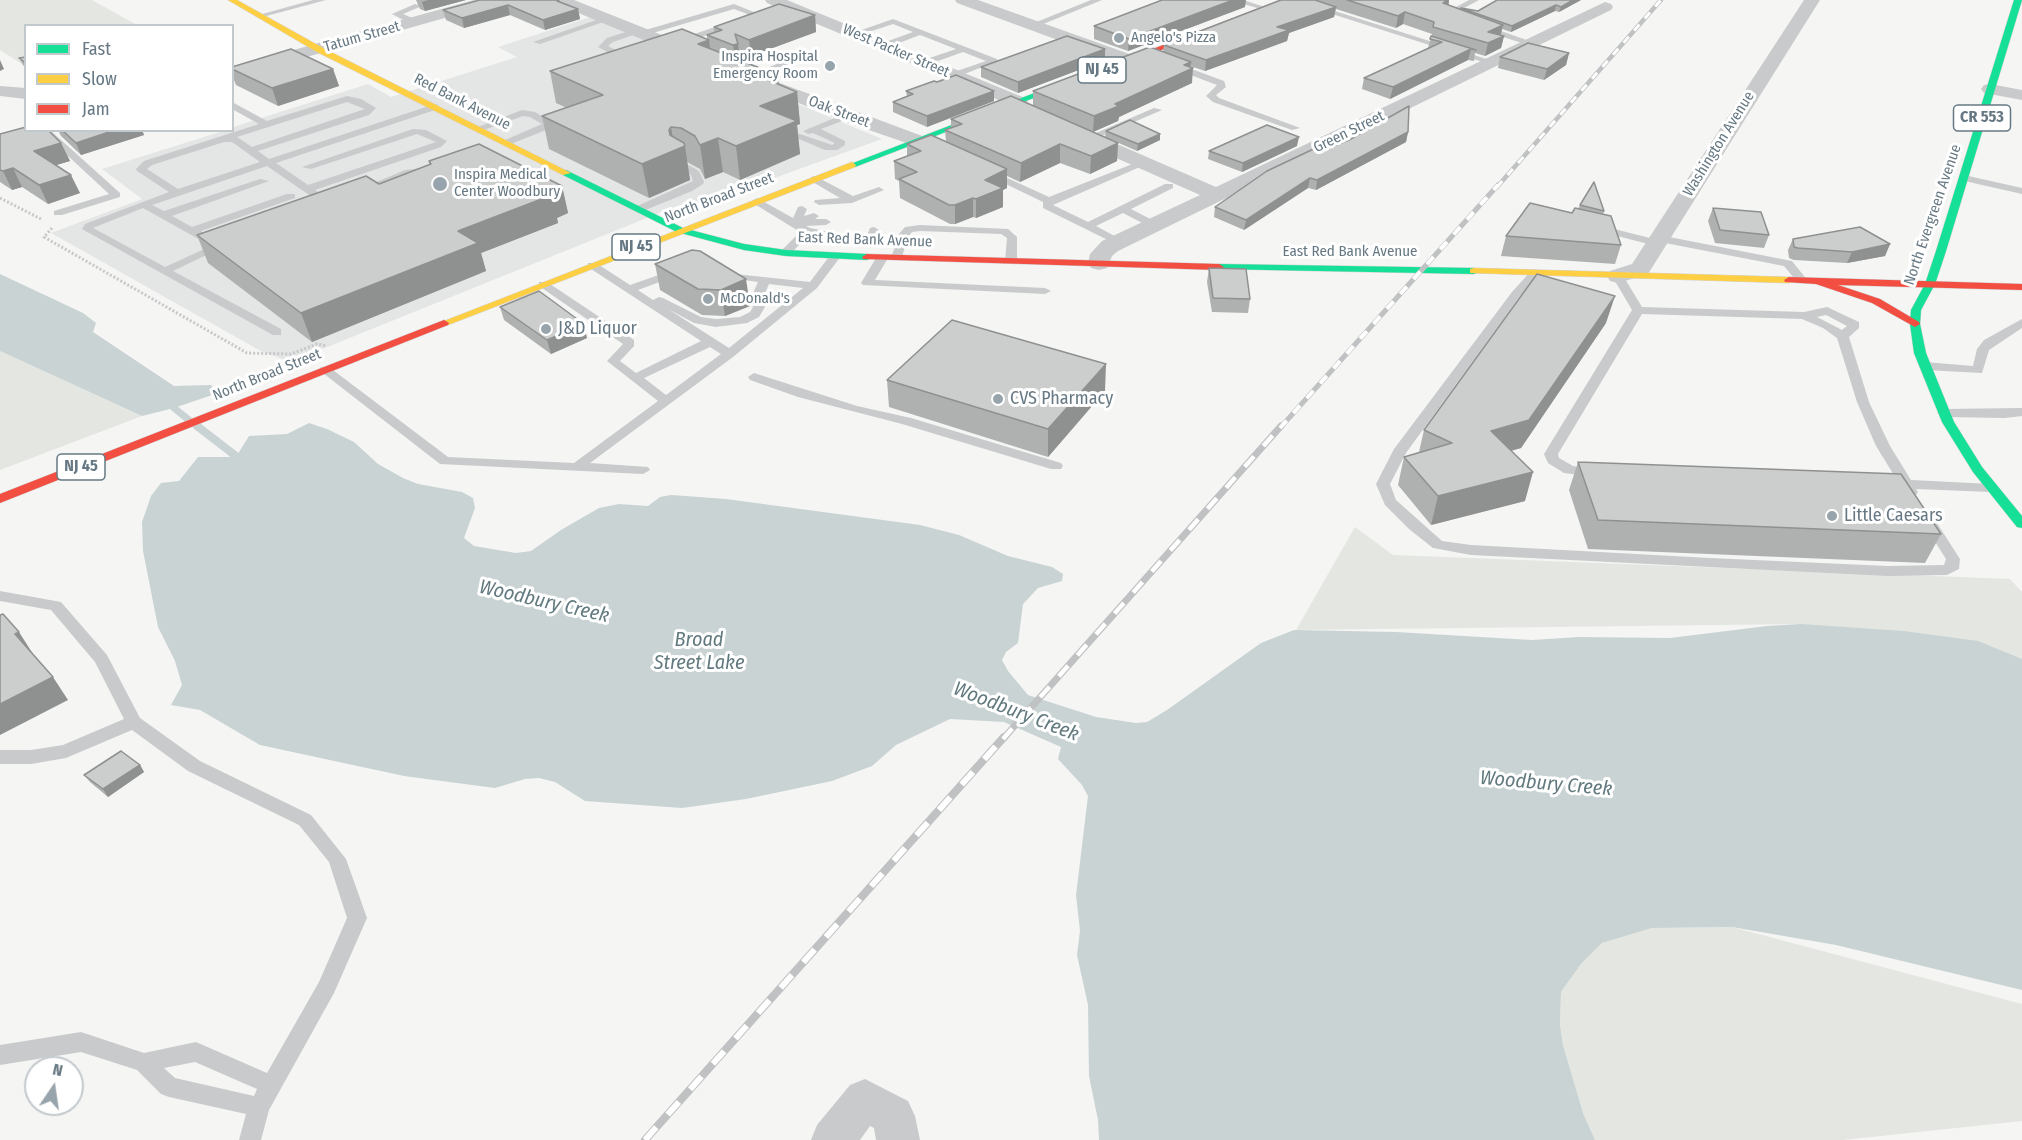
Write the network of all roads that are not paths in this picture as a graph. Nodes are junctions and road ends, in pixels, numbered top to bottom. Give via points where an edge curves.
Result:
1 (231, 0) edge
2 (322, 0) edge
3 (492, 0) edge
4 (560, 0) edge
5 (773, 0) edge
6 (963, 0) edge
7 (1098, 0) edge
8 (1234, 0) edge
9 (1286, 0) edge
10 (1292, 0) edge
11 (1475, 0) edge
12 (1583, 0) edge
13 (1812, 0) edge
14 (2018, 0) edge
15 (1264, 8) junction
16 (259, 16) junction
17 (608, 20) junction
18 (1460, 20) edge
19 (1470, 24) edge
20 (1033, 25) junction
21 (920, 32) junction
22 (854, 33) junction
23 (640, 41) junction
24 (537, 42) dead end
25 (668, 43) junction
26 (1531, 44) junction
27 (883, 46) junction
28 (963, 49) junction
29 (320, 50) junction
30 (1143, 58) junction
31 (712, 61) edge
32 (778, 62) dead end
33 (789, 62) dead end
34 (1492, 62) junction
35 (924, 63) junction
36 (1166, 63) edge
37 (234, 72) edge
38 (741, 73) junction
39 (954, 75) junction
40 (1990, 89) junction
41 (0, 91) edge
42 (24, 94) edge
43 (2022, 95) edge
44 (234, 106) edge
45 (435, 107) junction
46 (1021, 107) junction
47 (1157, 110) dead end
48 (847, 116) junction
49 (266, 124) junction
50 (1294, 128) dead end
51 (478, 129) junction
52 (813, 129) dead end
53 (1066, 129) edge
54 (46, 132) edge
55 (223, 138) junction
56 (1087, 139) junction
57 (506, 142) junction
58 (923, 143) junction
59 (363, 148) junction
60 (251, 150) junction
61 (269, 162) junction
62 (387, 162) junction
63 (1144, 163) junction
64 (681, 165) edge
65 (307, 167) dead end
66 (978, 168) edge
67 (1964, 178) junction
68 (815, 179) junction
69 (264, 181) dead end
70 (431, 182) edge
71 (1169, 186) dead end
72 (307, 189) junction
73 (879, 190) dead end
74 (2022, 191) edge
75 (176, 192) junction
76 (389, 193) edge
77 (350, 194) junction
78 (1218, 195) junction
79 (291, 196) dead end
80 (852, 200) junction
81 (757, 201) junction
82 (1049, 201) junction
83 (819, 202) dead end
84 (143, 204) junction
85 (639, 209) junction
86 (802, 209) dead end
87 (832, 209) dead end
88 (1123, 209) junction
89 (58, 213) dead end
90 (164, 215) junction
91 (843, 215) dead end
92 (814, 216) dead end
93 (826, 222) dead end
94 (796, 224) junction
95 (1154, 225) junction
96 (1088, 226) junction
97 (1588, 226) edge
98 (193, 230) junction
99 (680, 230) junction
100 (874, 230) dead end
101 (807, 231) junction
102 (1658, 241) junction
103 (1118, 242) junction
104 (785, 253) junction
105 (835, 256) junction
106 (882, 258) junction
107 (897, 258) junction
108 (1011, 261) junction
109 (1099, 263) junction
110 (592, 265) junction
111 (685, 269) edge
112 (164, 271) junction
113 (708, 272) edge
114 (1535, 273) junction
115 (1618, 276) junction
116 (765, 280) junction
117 (1802, 281) junction
118 (1818, 282) junction
119 (543, 284) junction
120 (1930, 284) junction
121 (813, 286) junction
122 (2022, 287) edge
123 (628, 289) junction
124 (1045, 291) dead end
125 (644, 299) junction
126 (1638, 310) junction
127 (2022, 323) edge
128 (1915, 324) junction
129 (278, 332) dead end
130 (710, 342) junction
131 (729, 354) junction
132 (1925, 366) junction
133 (325, 370) junction
134 (754, 377) dead end
135 (635, 378) junction
136 (666, 401) junction
137 (2022, 412) edge
138 (1944, 413) junction
139 (1056, 466) dead end
140 (577, 467) junction
141 (643, 470) dead end
142 (1605, 474) edge
143 (1883, 484) edge
144 (1906, 484) junction
145 (1990, 488) junction
146 (0, 499) edge
147 (2022, 524) edge
148 (0, 596) edge
149 (134, 722) junction
150 (0, 757) edge
151 (0, 1055) edge
152 (144, 1063) junction
153 (272, 1085) junction
154 (259, 1107) junction
155 (250, 1140) edge
156 (833, 1140) edge
157 (898, 1140) edge

1 - 16 main road, Red Bank Avenue
2 - 16 lane
3 - 29 street, Tatum Street via 416,14
4 - 17 street
5 - 22 street, West Packer Street
6 - 20 street
7 - 20 lane
8 - 15 lane
9 - 15 main road, North Broad Street / NJ 45
10 - 34 lane
11 - 18 lane via 1447,14
12 - 26 street, Green Street via 1605,7
13 - 102 street, Washington Avenue
14 - 40 main road, North Evergreen Avenue / CR 553
15 - 30 main road, North Broad Street / NJ 45
16 - 29 main road, Red Bank Avenue
17 - 23 street
17 - 24 lane
19 - 26 lane
20 - 30 street
21 - 22 lane via 893,21
21 - 27 lane
21 - 28 lane
22 - 27 street, West Packer Street
23 - 25 street
23 - 25 lane via 734,6 757,15
25 - 31 street
26 - 34 street, Green Street
27 - 35 street, West Packer Street
28 - 35 lane
28 - 39 lane via 994,61
29 - 37 street, Tatum Street
29 - 45 main road, Red Bank Avenue
30 - 46 main road, North Broad Street / NJ 45
32 - 38 lane
33 - 38 lane
34 - 78 street, Green Street
35 - 39 street, West Packer Street
36 - 50 lane via 1221,83 1222,87 1211,96 1216,100
38 - 48 street, Oak Street
39 - 46 street, West Packer Street
40 - 43 street
40 - 67 main road, North Evergreen Avenue / CR 553
41 - 42 street
44 - 49 lane
45 - 51 main road, Red Bank Avenue
45 - 61 lane
46 - 58 main road, North Broad Street / NJ 45
47 - 56 lane
48 - 52 lane
48 - 58 street, Oak Street
49 - 55 lane
49 - 60 lane via 346,99 371,108 366,113
51 - 57 main road, Red Bank Avenue
51 - 57 lane via 522,114 532,114 548,123
53 - 56 street
54 - 89 lane via 116,195
55 - 60 lane via 234,139
55 - 75 lane via 148,163 141,169
56 - 63 street
57 - 85 main road, Red Bank Avenue
58 - 68 main road, North Broad Street / NJ 45
59 - 62 lane
59 - 62 lane via 416,131 442,141
59 - 65 lane
60 - 61 lane
61 - 72 lane
61 - 75 lane
62 - 72 lane
63 - 78 street
63 - 82 lane
64 - 85 lane via 695,173 699,182
66 - 82 lane
67 - 74 lane
67 - 120 main road, North Evergreen Avenue / CR 553
68 - 80 lane
68 - 81 main road, North Broad Street / NJ 45
69 - 90 lane
70 - 77 lane via 438,177 438,170 409,172
71 - 88 lane
72 - 77 lane via 321,205
73 - 80 lane
75 - 84 lane
76 - 77 lane
78 - 95 street, Green Street
79 - 98 lane
80 - 83 lane
80 - 87 lane
80 - 91 lane
81 - 94 lane
81 - 99 main road, North Broad Street / NJ 45
82 - 96 lane via 1047,206
84 - 90 lane
84 - 112 lane via 96,221 87,229
85 - 99 main road, Red Bank Avenue
86 - 94 lane
88 - 95 lane
88 - 96 lane
90 - 98 lane
92 - 94 lane
93 - 94 lane
94 - 101 lane
95 - 103 street, Green Street
96 - 103 lane
97 - 102 lane
98 - 112 lane via 225,244
99 - 104 main road, East Red Bank Avenue
99 - 110 main road, North Broad Street / NJ 45
100 - 101 lane via 871,239
101 - 104 lane
102 - 115 street, Washington Avenue via 1640,269
102 - 117 lane via 1788,263
103 - 109 street, Green Street via 1101,254
104 - 105 main road, East Red Bank Avenue
105 - 106 main road, East Red Bank Avenue
105 - 121 lane
106 - 107 main road, East Red Bank Avenue
106 - 124 lane via 867,283
107 - 108 main road, East Red Bank Avenue
107 - 108 lane via 903,236 920,228 1004,231 1012,237
108 - 109 main road, East Red Bank Avenue
109 - 114 main road, East Red Bank Avenue
110 - 119 main road, North Broad Street / NJ 45
110 - 123 lane
111 - 123 lane
112 - 129 lane
113 - 116 lane
114 - 115 main road, East Red Bank Avenue
114 - 144 lane via 1399,452 1383,484 1390,502 1438,545 1722,564 1947,570 1954,566 1953,558
115 - 117 main road, East Red Bank Avenue
115 - 126 lane
116 - 121 lane
116 - 125 lane via 756,300 759,307 743,320 698,320 663,300
117 - 118 main road, East Red Bank Avenue
118 - 120 main road, East Red Bank Avenue
118 - 128 main road via 1876,301
119 - 133 main road, North Broad Street / NJ 45
119 - 135 lane via 630,343 613,361
120 - 122 main road, East Red Bank Avenue
120 - 128 main road, North Evergreen Avenue / CR 553 via 1916,310
121 - 131 lane
123 - 125 lane
125 - 130 lane
126 - 142 lane via 1551,454 1553,460 1569,470
126 - 144 lane via 1804,316 1827,325 1843,336 1863,402
127 - 132 lane via 1988,343 1978,370
128 - 132 main road
130 - 131 lane
130 - 135 lane
131 - 136 lane
132 - 138 main road
133 - 140 lane via 445,461
133 - 146 main road, North Broad Street / NJ 45
134 - 139 lane via 854,410 906,421
135 - 136 lane
136 - 140 lane
137 - 138 lane
138 - 145 main road
140 - 141 lane
143 - 144 lane
144 - 145 lane
145 - 147 main road
148 - 149 lane via 56,606 100,659
149 - 150 lane via 66,751
149 - 153 lane via 194,766 304,820 337,859 357,918 327,987
151 - 152 lane via 81,1042
152 - 153 lane via 196,1052
152 - 154 lane via 168,1087
153 - 154 lane
154 - 155 lane
156 - 157 street via 866,1099 893,1116

